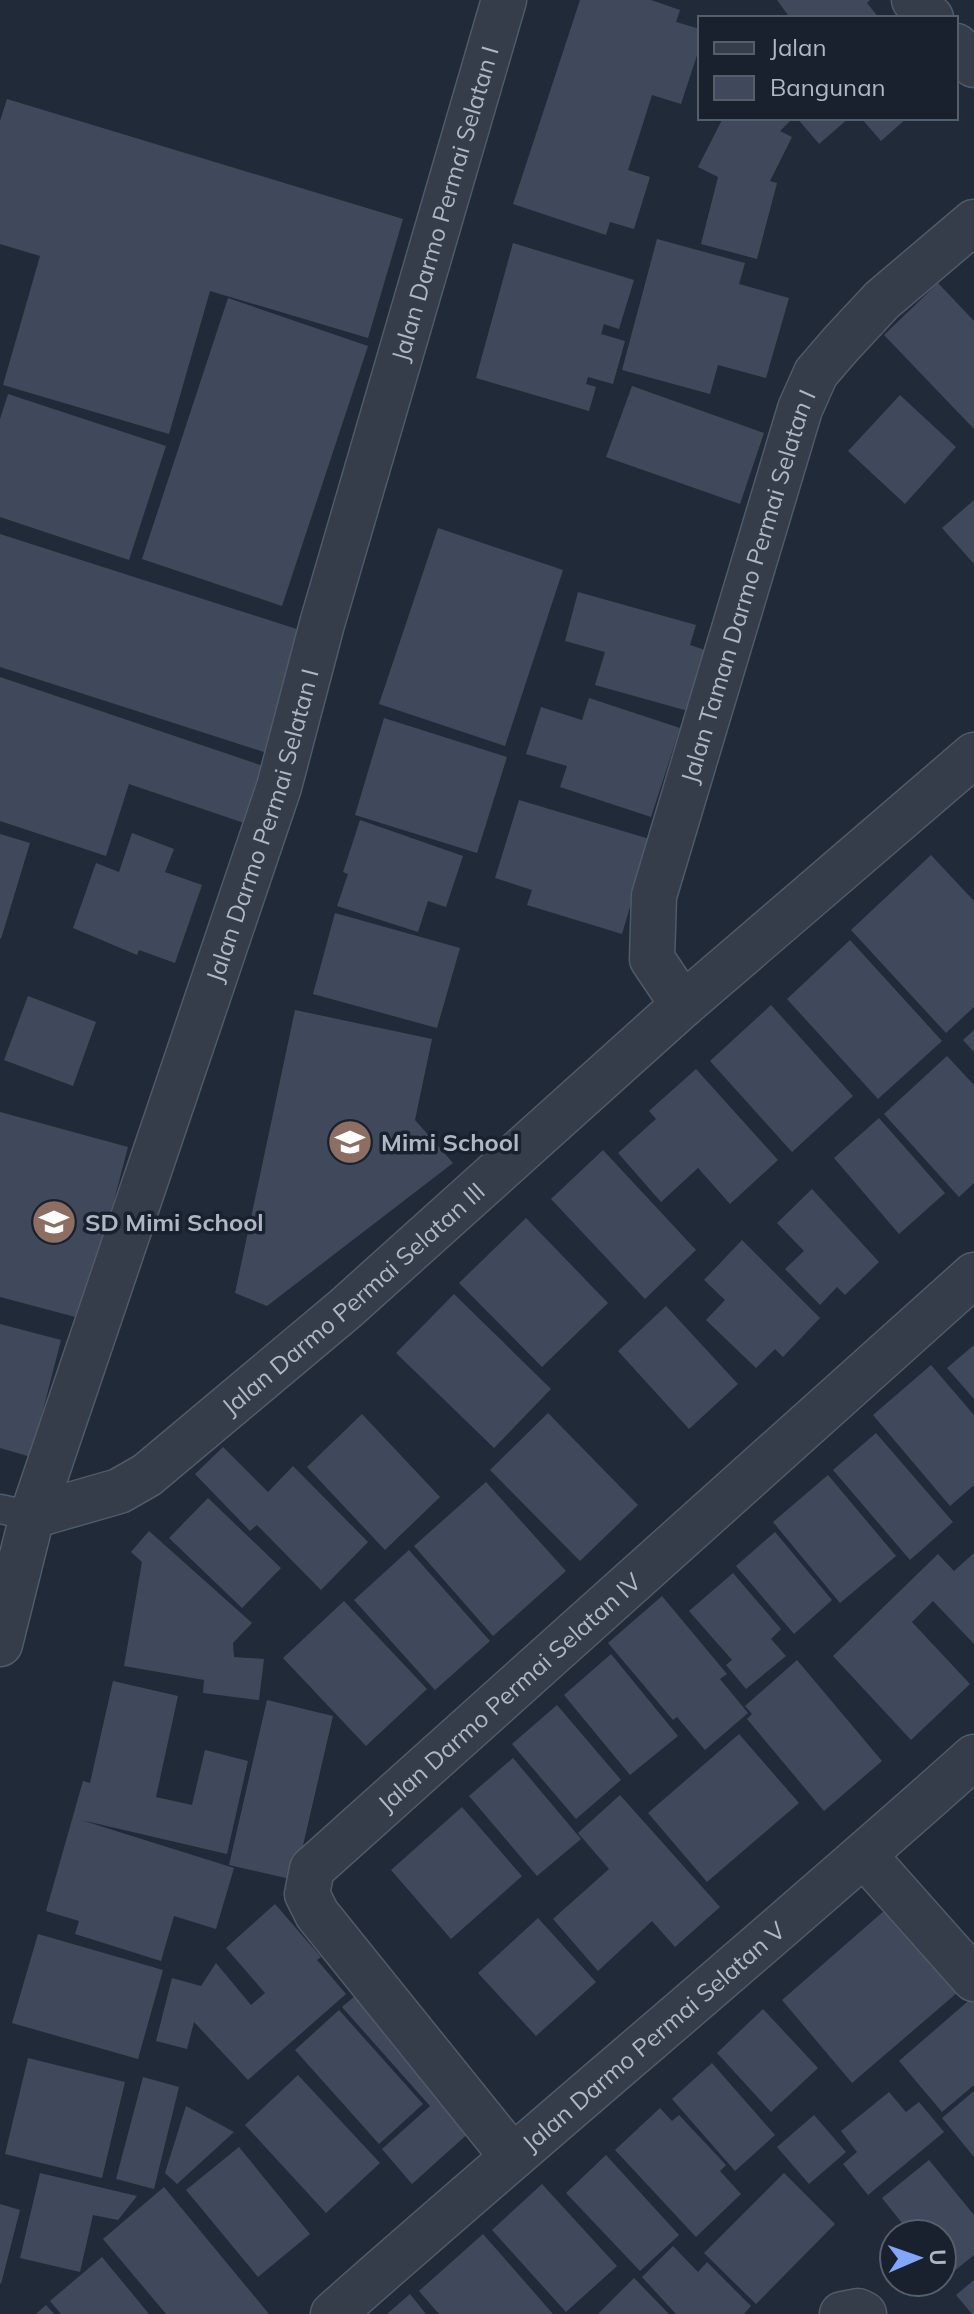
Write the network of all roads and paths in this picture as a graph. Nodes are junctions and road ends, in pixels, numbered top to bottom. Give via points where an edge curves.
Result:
1 (504, 0) edge
2 (914, 0) edge
3 (929, 16) edge
4 (958, 48) edge
5 (974, 65) edge
6 (974, 222) edge
7 (974, 755) edge
8 (683, 1005) junction
9 (974, 1275) edge
10 (16, 1513) edge
11 (0, 1644) edge
12 (974, 1757) edge
13 (864, 1855) junction
14 (974, 1979) edge
15 (511, 2155) junction
16 (333, 2314) edge
17 (842, 2314) edge
18 (864, 2314) edge

1 - 10 street, Jalan Darmo Permai Selatan I via 279,787
2 - 3 street
4 - 5 street
6 - 8 street, Jalan Taman Darmo Permai Selatan I via 882,300 816,373 800,409 654,896 652,959
7 - 8 street, Jalan Darmo Permai Selatan III
8 - 10 street, Jalan Darmo Permai Selatan III via 345,1309 147,1475 119,1491
9 - 15 street, Jalan Darmo Permai Selatan IV via 312,1869 307,1894 317,1914
10 - 11 street, Jalan Darmo Permai Selatan I
12 - 13 street, Jalan Darmo Permai Selatan V
13 - 14 street
13 - 15 street, Jalan Darmo Permai Selatan V
15 - 16 street, Jalan Darmo Permai Selatan V
17 - 18 street

